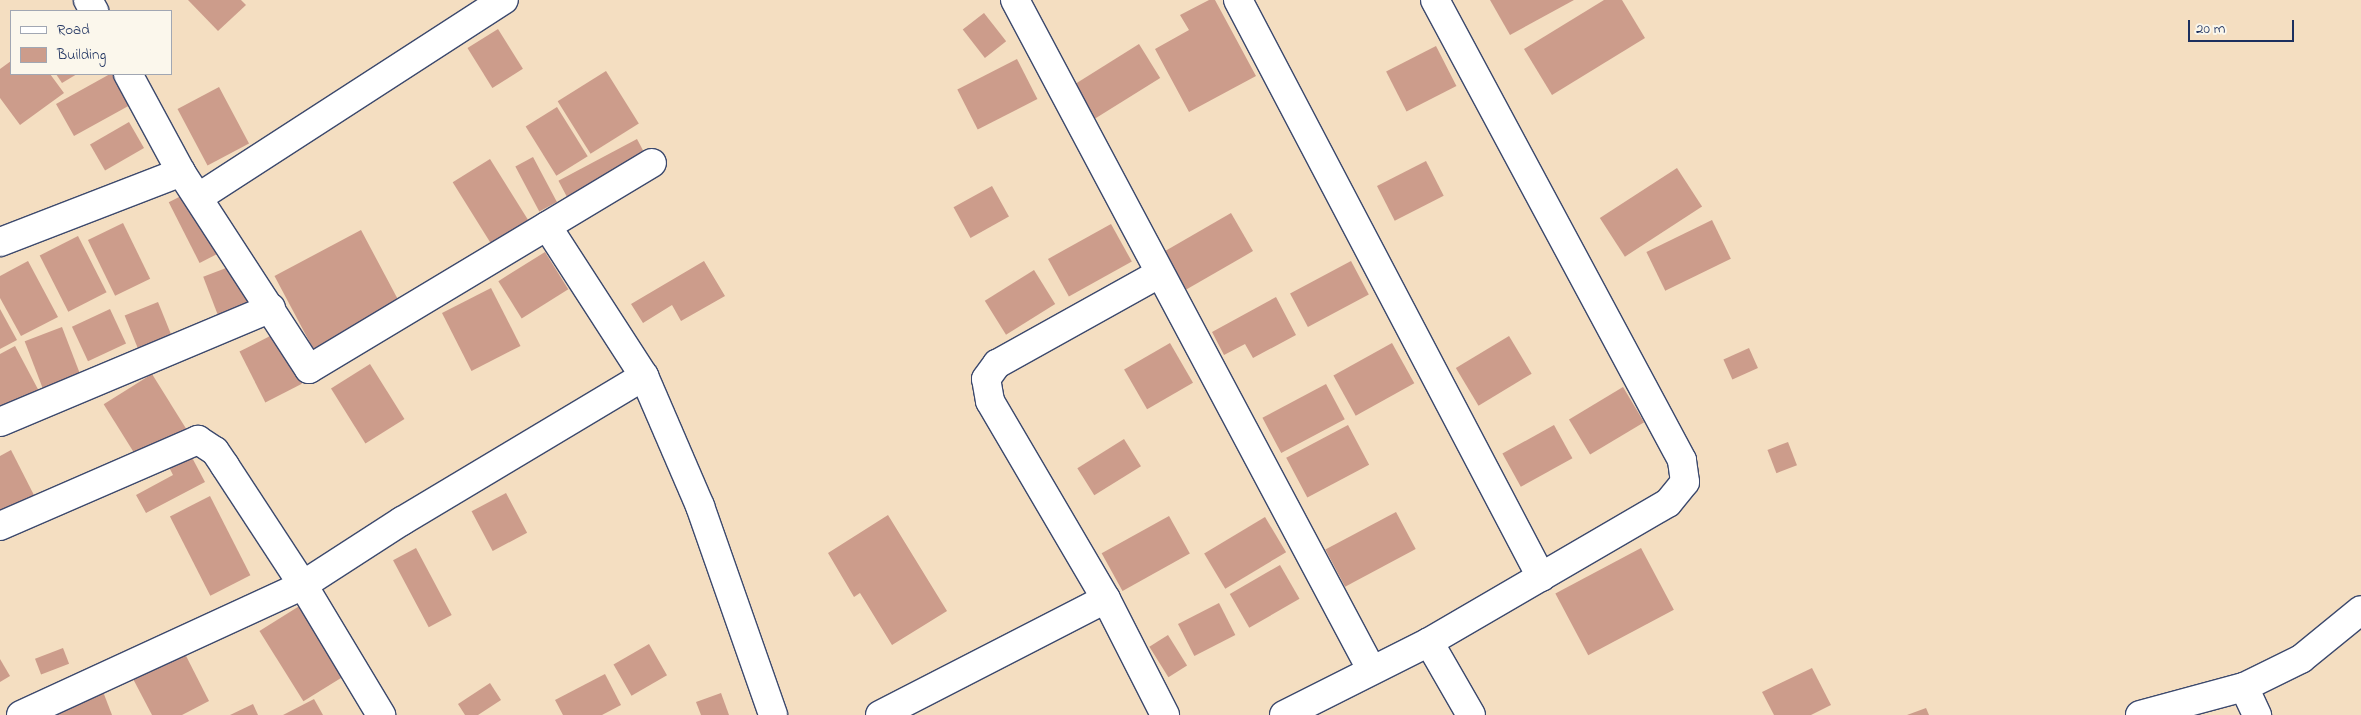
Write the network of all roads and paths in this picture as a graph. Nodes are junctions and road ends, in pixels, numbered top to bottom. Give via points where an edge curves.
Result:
1 (504, 0) edge
2 (1014, 0) edge
3 (1238, 0) edge
4 (1434, 0) edge
5 (129, 75) edge
6 (652, 163) dead end
7 (181, 172) junction
8 (199, 197) junction
9 (547, 226) junction
10 (0, 242) edge
11 (1159, 274) junction
12 (271, 308) junction
13 (644, 376) junction
14 (0, 422) edge
15 (0, 526) edge
16 (1540, 577) junction
17 (303, 585) junction
18 (1106, 599) junction
19 (2361, 610) edge
20 (1429, 642) junction
21 (1371, 669) junction
22 (2244, 687) junction
23 (21, 715) edge
24 (381, 715) edge
25 (773, 715) edge
26 (880, 715) edge
27 (1165, 715) edge
28 (1284, 715) edge
29 (1471, 715) edge
30 (2140, 715) edge
31 (2257, 715) edge

1 - 8 street
2 - 11 street
3 - 16 street
4 - 16 street via 1682,460 1685,482 1668,503
5 - 7 street
6 - 9 street
7 - 8 street
7 - 10 street
8 - 12 street
9 - 12 street via 309,369
9 - 13 street
11 - 18 street via 997,364 986,379 990,401
11 - 21 street
12 - 14 street
13 - 17 street via 402,521
13 - 25 street via 700,506
15 - 17 street via 198,440 216,451
16 - 20 street
17 - 23 street
17 - 24 street
18 - 26 street
18 - 27 street
19 - 22 street via 2301,659
20 - 21 street
20 - 29 street
21 - 28 street
22 - 30 street
22 - 31 street

